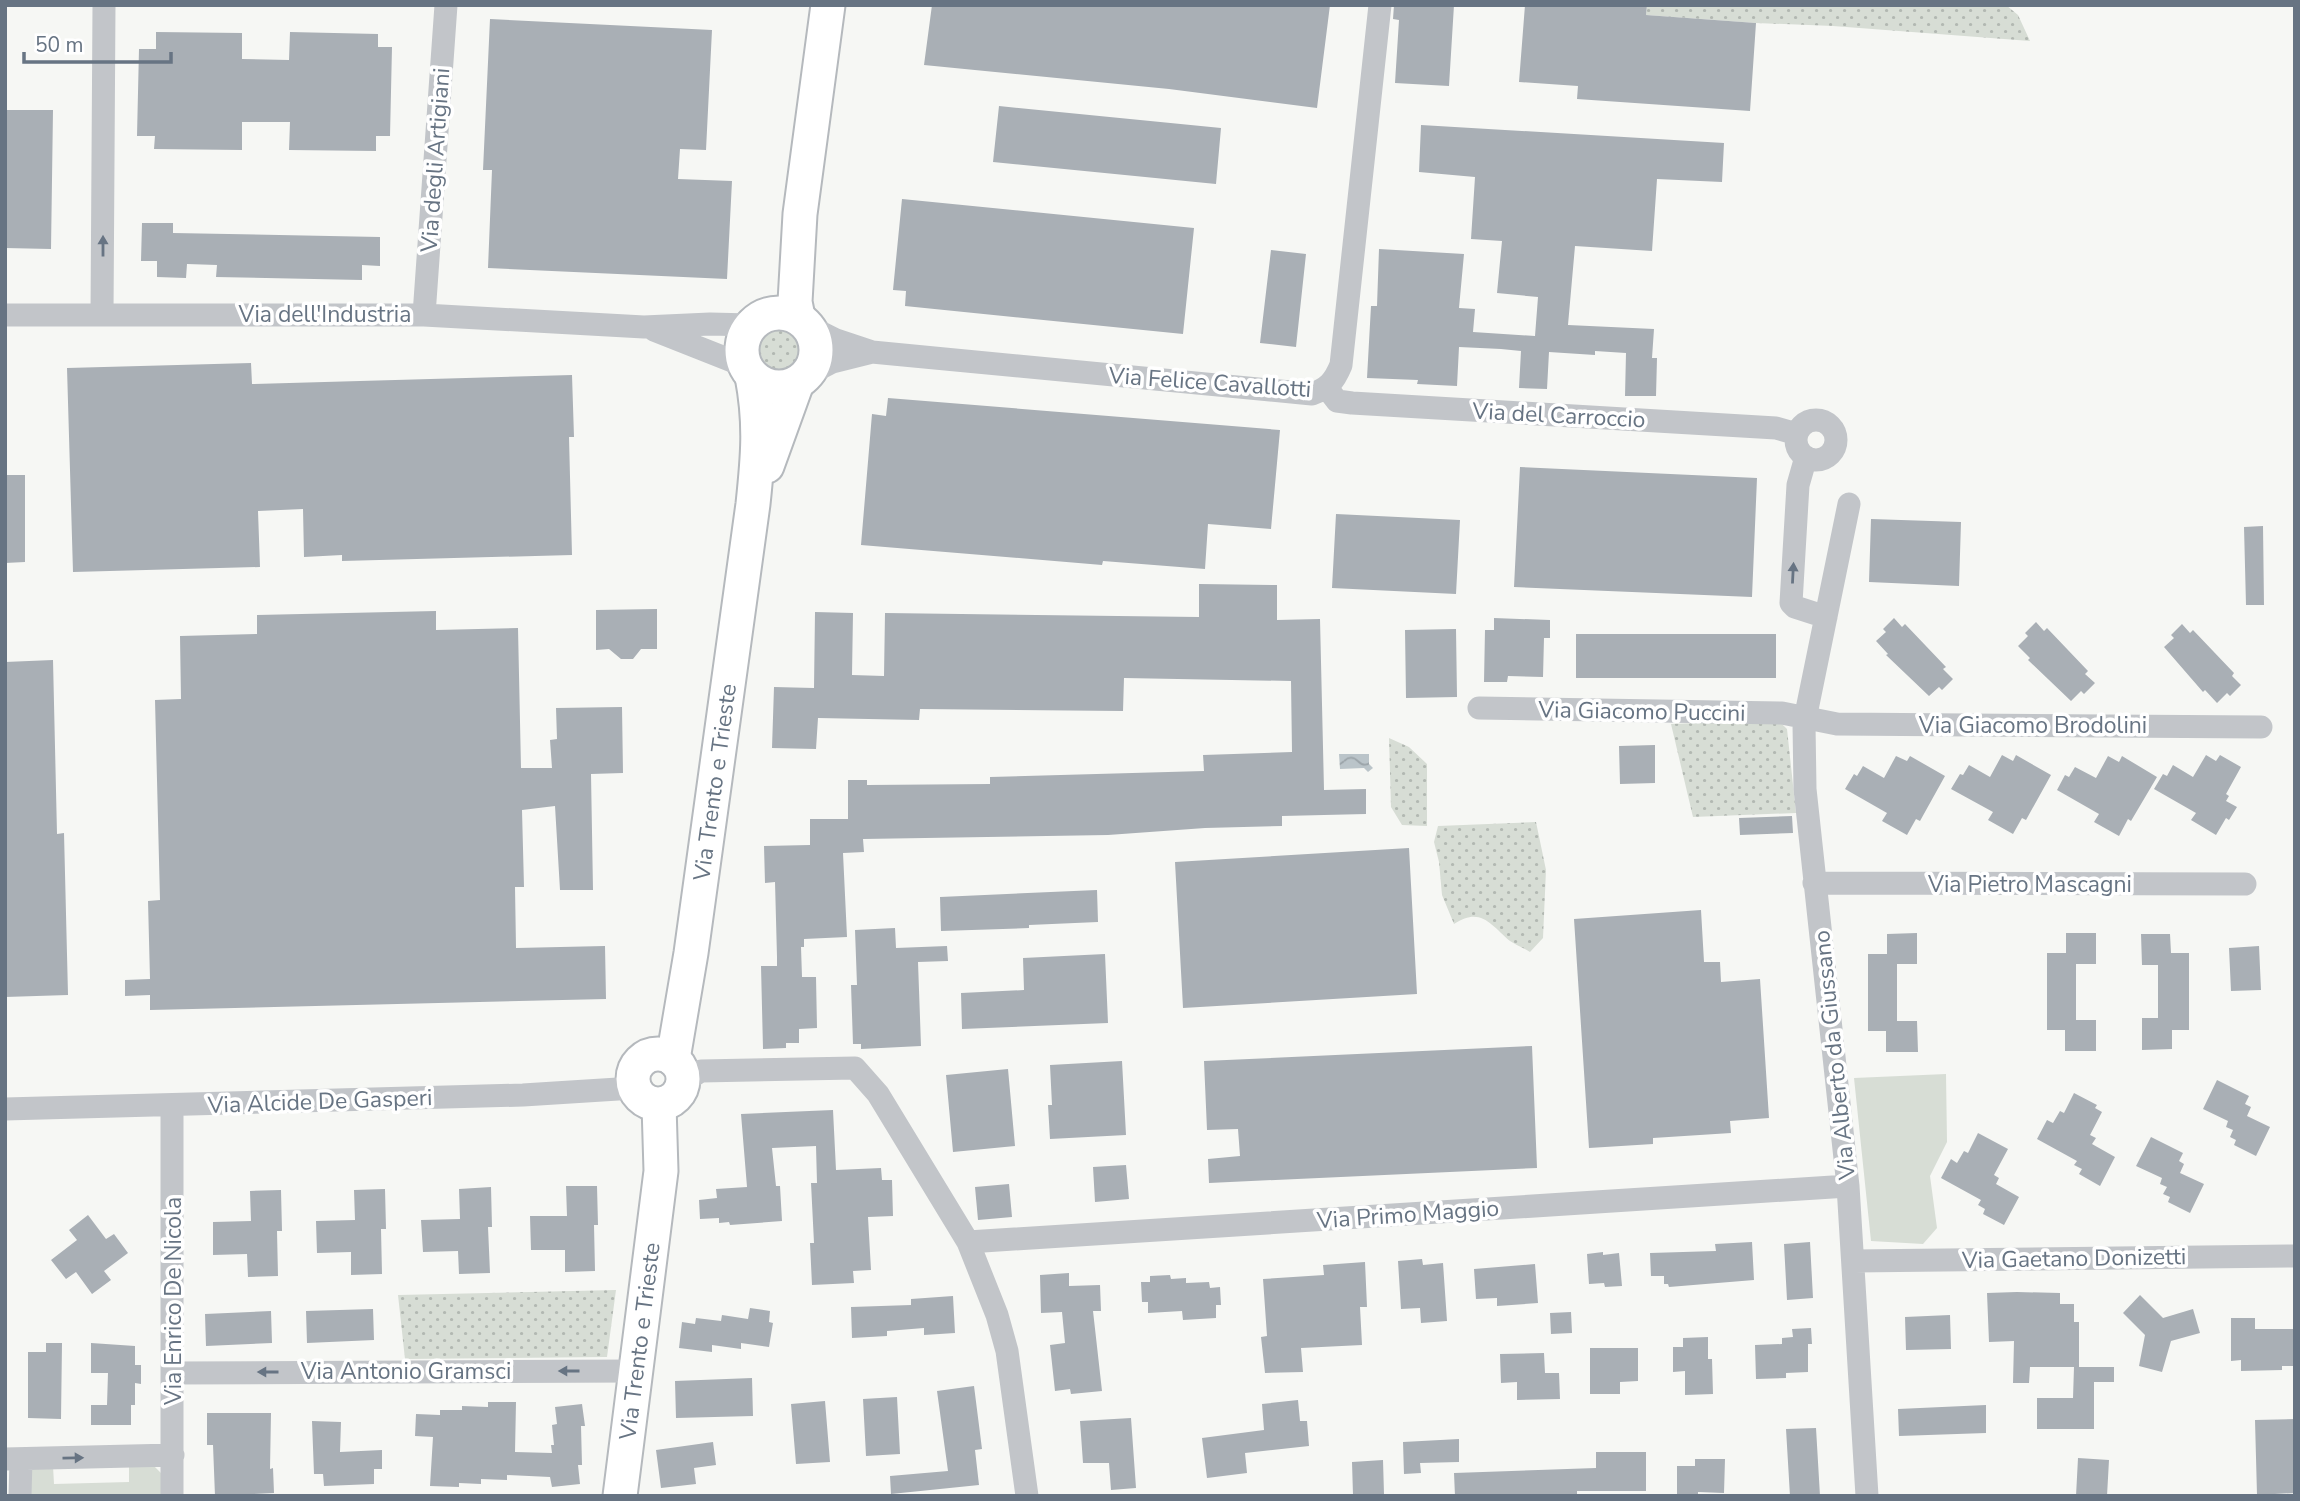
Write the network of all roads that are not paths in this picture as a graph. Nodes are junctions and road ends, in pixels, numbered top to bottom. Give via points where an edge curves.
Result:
1 (104, 5) edge
2 (446, 5) edge
3 (828, 5) edge
4 (1380, 5) edge
5 (800, 214) junction
6 (102, 314) junction
7 (5, 315) edge
8 (425, 315) junction
9 (756, 321) junction
10 (804, 322) junction
11 (644, 327) junction
12 (872, 352) junction
13 (749, 371) junction
14 (803, 378) junction
15 (1327, 388) junction
16 (1797, 434) junction
17 (1806, 457) junction
18 (1849, 503) dead end
19 (753, 504) junction
20 (1826, 617) junction
21 (1479, 708) dead end
22 (1805, 717) junction
23 (2261, 727) dead end
24 (1814, 883) junction
25 (2245, 884) dead end
26 (678, 1071) junction
27 (646, 1096) junction
28 (172, 1105) junction
29 (5, 1109) edge
30 (1848, 1186) junction
31 (968, 1242) junction
32 (2295, 1256) edge
33 (1854, 1261) junction
34 (638, 1371) junction
35 (174, 1373) junction
36 (173, 1455) junction
37 (13, 1459) edge
38 (20, 1496) edge
39 (172, 1496) edge
40 (620, 1496) edge
41 (1027, 1496) edge
42 (1867, 1496) edge

6 -> 1 street
2 - 8 street, Via degli Artigiani
3 - 5 street, Via Trento e Trieste
4 - 15 street, Via Felice Cavallotti via 1341,365
5 - 9 street, Via Trento e Trieste via 778,280
5 - 10 street, Via Trento e Trieste via 795,302
6 - 7 street, Via dell'Industria
6 - 8 street, Via dell'Industria
8 - 11 street, Via dell'Industria
9 - 10 street via 780,312
9 - 11 street, Via dell'Industria
9 - 13 street, Via Trento e Trieste via 742,352
10 - 12 street, Via Felice Cavallotti via 836,340
10 - 14 street, Via Trento e Trieste via 817,351 815,363
11 - 13 street, Via dell'Industria
12 - 14 street, Via Felice Cavallotti via 832,362
12 - 15 street, Via Felice Cavallotti via 1312,394
13 - 14 street via 766,385 782,387
13 - 19 street, Via Trento e Trieste via 759,412
14 - 19 street, Via Trento e Trieste
15 - 16 street, Via del Carroccio via 1337,401 1352,403 1776,428
16 - 17 street via 1798,447
16 - 17 street via 1804,424 1816,420 1828,424 1835,435 1834,448 1825,457
20 -> 17 street via 1791,603 1798,485
18 - 20 street, Via Alberto da Giussano
19 - 26 street, Via Trento e Trieste
20 - 22 street, Via Alberto da Giussano
21 - 22 street, Via Giacomo Puccini
22 - 23 street, Via Giacomo Brodolini via 1837,724
22 - 24 street, Via Alberto da Giussano via 1805,789
24 - 25 street, Via Pietro Mascagni
24 - 30 street, Via Alberto da Giussano
26 - 27 street via 678,1095 673,1100
26 - 27 street, Via Trento e Trieste via 657,1054 643,1059 633,1072
26 - 31 street via 855,1068 878,1094
27 - 28 street, Via Alcide De Gasperi
27 - 34 street, Via Trento e Trieste via 661,1171
28 - 29 street, Via Alcide De Gasperi
28 - 35 street, Via Enrico De Nicola
30 - 31 street, Via Primo Maggio
30 - 33 street, Via Alberto da Giussano
31 - 41 street via 1007,1351
32 - 33 street, Via Gaetano Donizetti
33 - 42 street, Via Alberto da Giussano
34 -> 35 street, Via Antonio Gramsci
34 - 40 street, Via Trento e Trieste
35 - 36 street, Via Enrico De Nicola
37 -> 36 street
36 - 39 street, Via Enrico De Nicola
37 - 38 street

